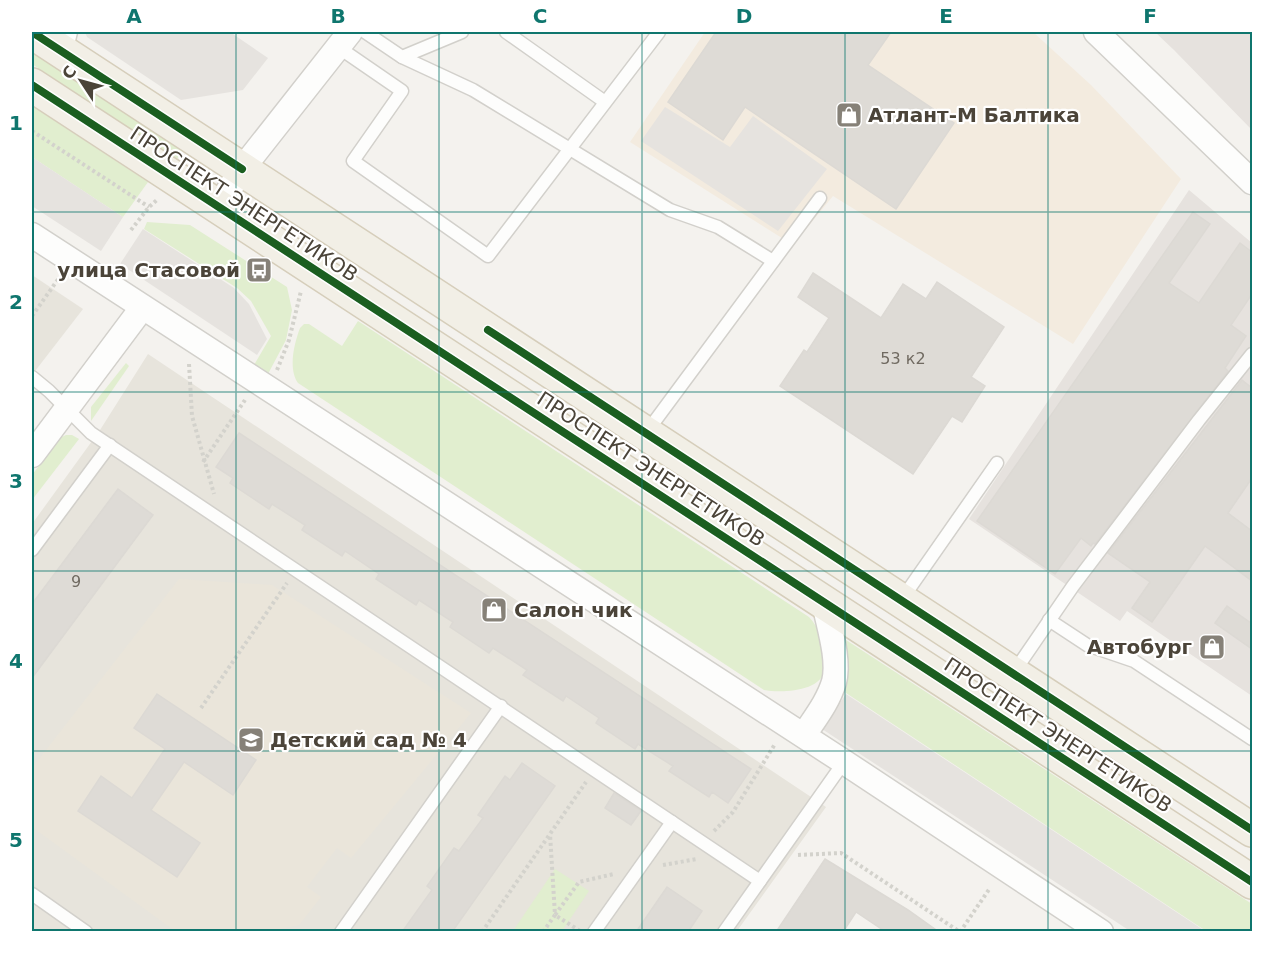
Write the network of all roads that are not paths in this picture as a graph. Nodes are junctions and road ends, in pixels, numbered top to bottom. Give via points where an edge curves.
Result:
1 (32, 32) edge
2 (365, 32) edge
3 (462, 32) edge
4 (506, 32) edge
5 (659, 32) edge
6 (1096, 32) edge
7 (344, 39) edge
8 (68, 43) edge
9 (402, 57) junction
10 (32, 85) edge
11 (605, 102) junction
12 (570, 148) junction
13 (242, 169) junction
14 (1252, 182) edge
15 (820, 198) dead end
16 (218, 207) junction
17 (32, 235) edge
18 (773, 261) junction
19 (142, 308) junction
20 (1252, 354) edge
21 (32, 377) edge
22 (68, 409) junction
23 (646, 433) junction
24 (110, 445) junction
25 (32, 455) edge
26 (997, 463) dead end
27 (32, 550) edge
28 (902, 600) junction
29 (824, 602) junction
30 (1049, 620) junction
31 (1013, 673) junction
32 (501, 706) junction
33 (804, 735) junction
34 (1252, 739) edge
35 (844, 762) junction
36 (672, 822) junction
37 (1252, 830) edge
38 (760, 880) junction
39 (1252, 882) edge
40 (32, 894) edge
41 (86, 932) edge
42 (341, 932) edge
43 (594, 932) edge
44 (724, 932) edge
45 (1101, 932) edge

1 - 8 main road, ПРОСПЕКТ ЭНЕРГЕТИКОВ
2 - 9 lane
3 - 9 lane
4 - 11 lane
5 - 11 lane
6 - 14 street
7 - 12 lane via 402,92 353,161 488,256
7 - 13 street
8 - 13 main road, ПРОСПЕКТ ЭНЕРГЕТИКОВ
9 - 12 lane via 473,90
10 - 16 main road, ПРОСПЕКТ ЭНЕРГЕТИКОВ
11 - 12 lane
12 - 18 lane via 670,210 718,227
13 - 16 street
13 - 23 main road, ПРОСПЕКТ ЭНЕРГЕТИКОВ
15 - 18 lane
16 - 29 main road, ПРОСПЕКТ ЭНЕРГЕТИКОВ
17 - 19 street
18 - 23 lane
19 - 22 street
19 - 33 street
20 - 30 lane
21 - 22 lane
22 - 24 lane via 91,433
22 - 25 street
23 - 28 main road, ПРОСПЕКТ ЭНЕРГЕТИКОВ
24 - 27 lane
24 - 32 lane
26 - 28 lane
28 - 31 main road, ПРОСПЕКТ ЭНЕРГЕТИКОВ
29 - 33 street via 835,662 834,699
29 - 39 main road, ПРОСПЕКТ ЭНЕРГЕТИКОВ
30 - 31 lane
30 - 34 lane via 1088,645 1134,661
31 - 37 main road, ПРОСПЕКТ ЭНЕРГЕТИКОВ
32 - 36 lane
32 - 42 lane
33 - 35 street
35 - 38 lane
35 - 45 street
36 - 38 lane
36 - 43 lane
38 - 44 lane
40 - 41 lane

